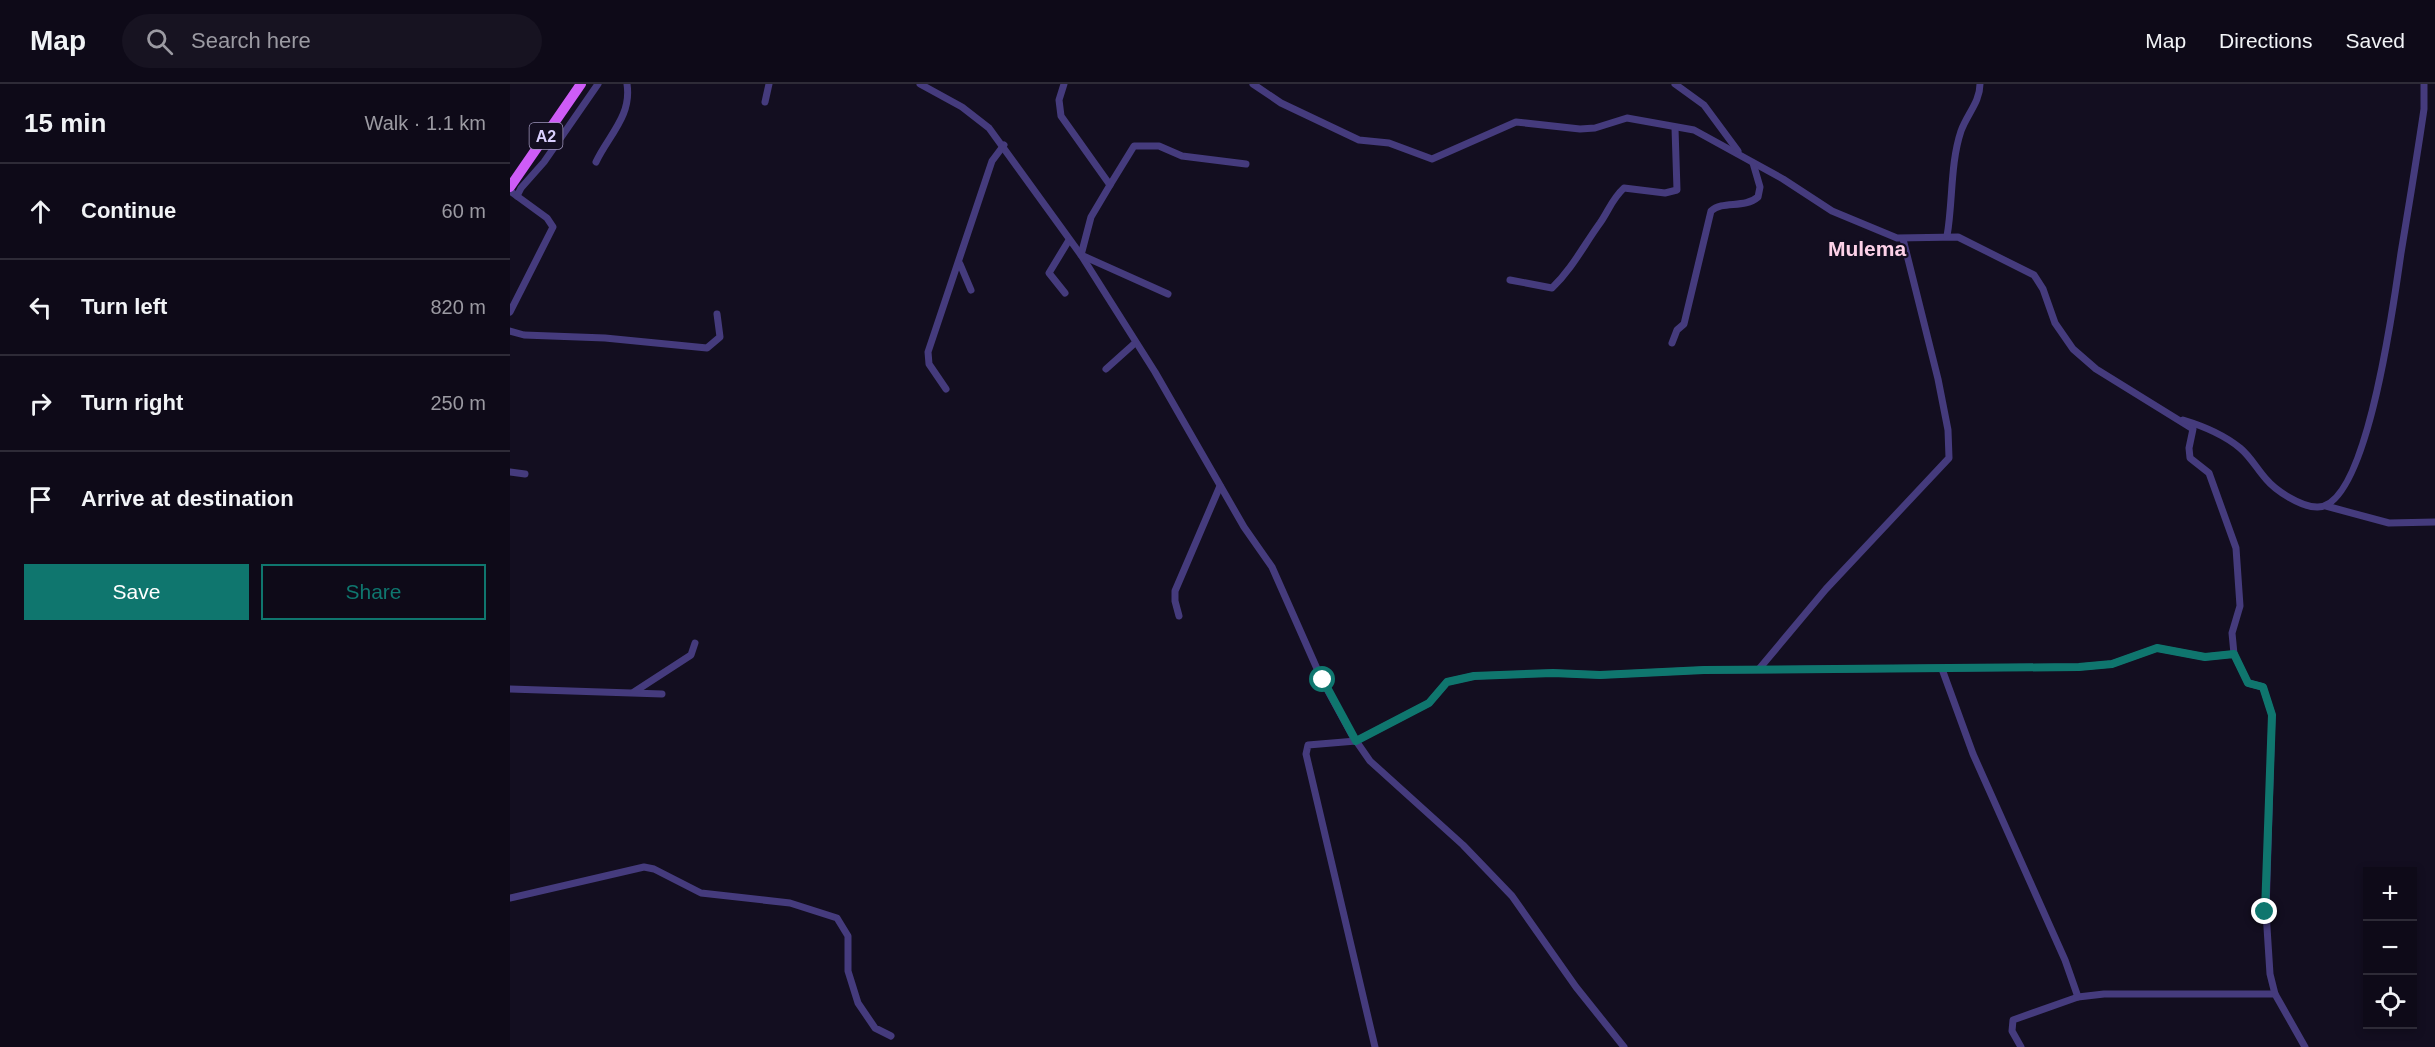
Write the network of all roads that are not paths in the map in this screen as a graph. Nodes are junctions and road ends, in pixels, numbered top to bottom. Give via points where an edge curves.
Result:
1 (581, 84) edge
2 (598, 84) edge
3 (627, 84) edge
4 (770, 84) edge
5 (920, 84) edge
6 (1064, 84) edge
7 (1253, 84) edge
8 (1675, 84) edge
9 (1980, 84) edge
10 (2424, 84) edge
11 (765, 102) dead end
12 (1675, 128) junction
13 (1004, 145) junction
14 (1742, 156) junction
15 (596, 162) dead end
16 (1753, 163) junction
17 (1246, 164) dead end
18 (1110, 185) junction
19 (510, 189) edge
20 (517, 196) junction
21 (1947, 236) junction
22 (1903, 239) junction
23 (1069, 240) junction
24 (1081, 255) junction
25 (960, 264) junction
26 (1510, 280) dead end
27 (971, 290) dead end
28 (1065, 293) dead end
29 (1168, 294) dead end
30 (510, 312) edge
31 (717, 314) dead end
32 (510, 332) edge
33 (1135, 342) junction
34 (1672, 343) dead end
35 (1106, 369) dead end
36 (946, 389) dead end
37 (2175, 418) junction
38 (510, 472) edge
39 (525, 474) dead end
40 (1220, 486) junction
41 (2326, 506) junction
42 (2435, 522) edge
43 (1179, 616) dead end
44 (695, 643) dead end
45 (2234, 654) junction
46 (1759, 669) junction
47 (1942, 669) junction
48 (510, 689) edge
49 (634, 692) junction
50 (662, 694) dead end
51 (1356, 741) junction
52 (510, 898) edge
53 (2275, 994) junction
54 (2078, 997) junction
55 (891, 1036) dead end
56 (1375, 1047) edge
57 (1624, 1047) edge
58 (2021, 1047) edge
59 (2305, 1047) edge

1 - 19 main road, A2
2 - 20 street
3 - 15 street via 626,109
4 - 11 street
5 - 13 street via 978,118
6 - 18 street via 1059,100 1061,116
7 - 12 street via 1281,103 1359,140 1389,143 1432,159 1516,122 1580,129 1627,118
8 - 14 street via 1704,105
9 - 21 street via 1980,94 1961,131
10 - 41 street via 2424,109 2384,367 2365,438 2341,491
12 - 14 street via 1694,129
12 - 26 street via 1677,190 1665,193 1624,188 1613,197 1578,259 1552,288
13 - 23 street
13 - 25 street via 992,161
14 - 16 street
16 - 22 street via 1823,207
16 - 34 street via 1760,187 1758,197 1749,203 1711,211 1684,324
17 - 18 street via 1182,156 1159,146 1134,146
18 - 24 street via 1091,217
19 - 20 street
20 - 30 street via 553,227
21 - 22 street
21 - 37 street via 1966,240 2034,275 2055,323 2073,349 2096,369
22 - 46 street via 1938,379 1949,458 1826,589
23 - 24 street
23 - 28 street via 1049,273
24 - 29 street
24 - 33 street
25 - 27 street
25 - 36 street via 928,352 929,364
31 - 32 street via 720,338 707,348
33 - 35 street
33 - 40 street
37 - 41 street via 2228,438 2268,482 2296,501
37 - 45 street via 2193,429 2190,459 2209,473 2236,548 2240,606 2232,633
38 - 39 street
40 - 43 street via 1175,591
40 - 51 street via 1272,567 1323,680
41 - 42 street via 2389,523
44 - 49 street via 691,655
45 - 47 street via 2196,657 2157,648 2112,664
45 - 53 street via 2248,683 2263,687 2272,715 2265,912
46 - 47 street
46 - 51 street via 1457,679 1442,687 1429,703
47 - 54 street via 1973,754
48 - 49 street
49 - 50 street
51 - 56 street via 1313,743 1306,747 1306,754
51 - 57 street via 1388,780 1463,845 1512,896
52 - 55 street via 644,867 654,868 701,893 790,903 830,915 840,920 848,936 848,971 858,1003 875,1028
53 - 54 street via 2136,993
53 - 59 street
54 - 58 street via 2013,1020 2012,1031

